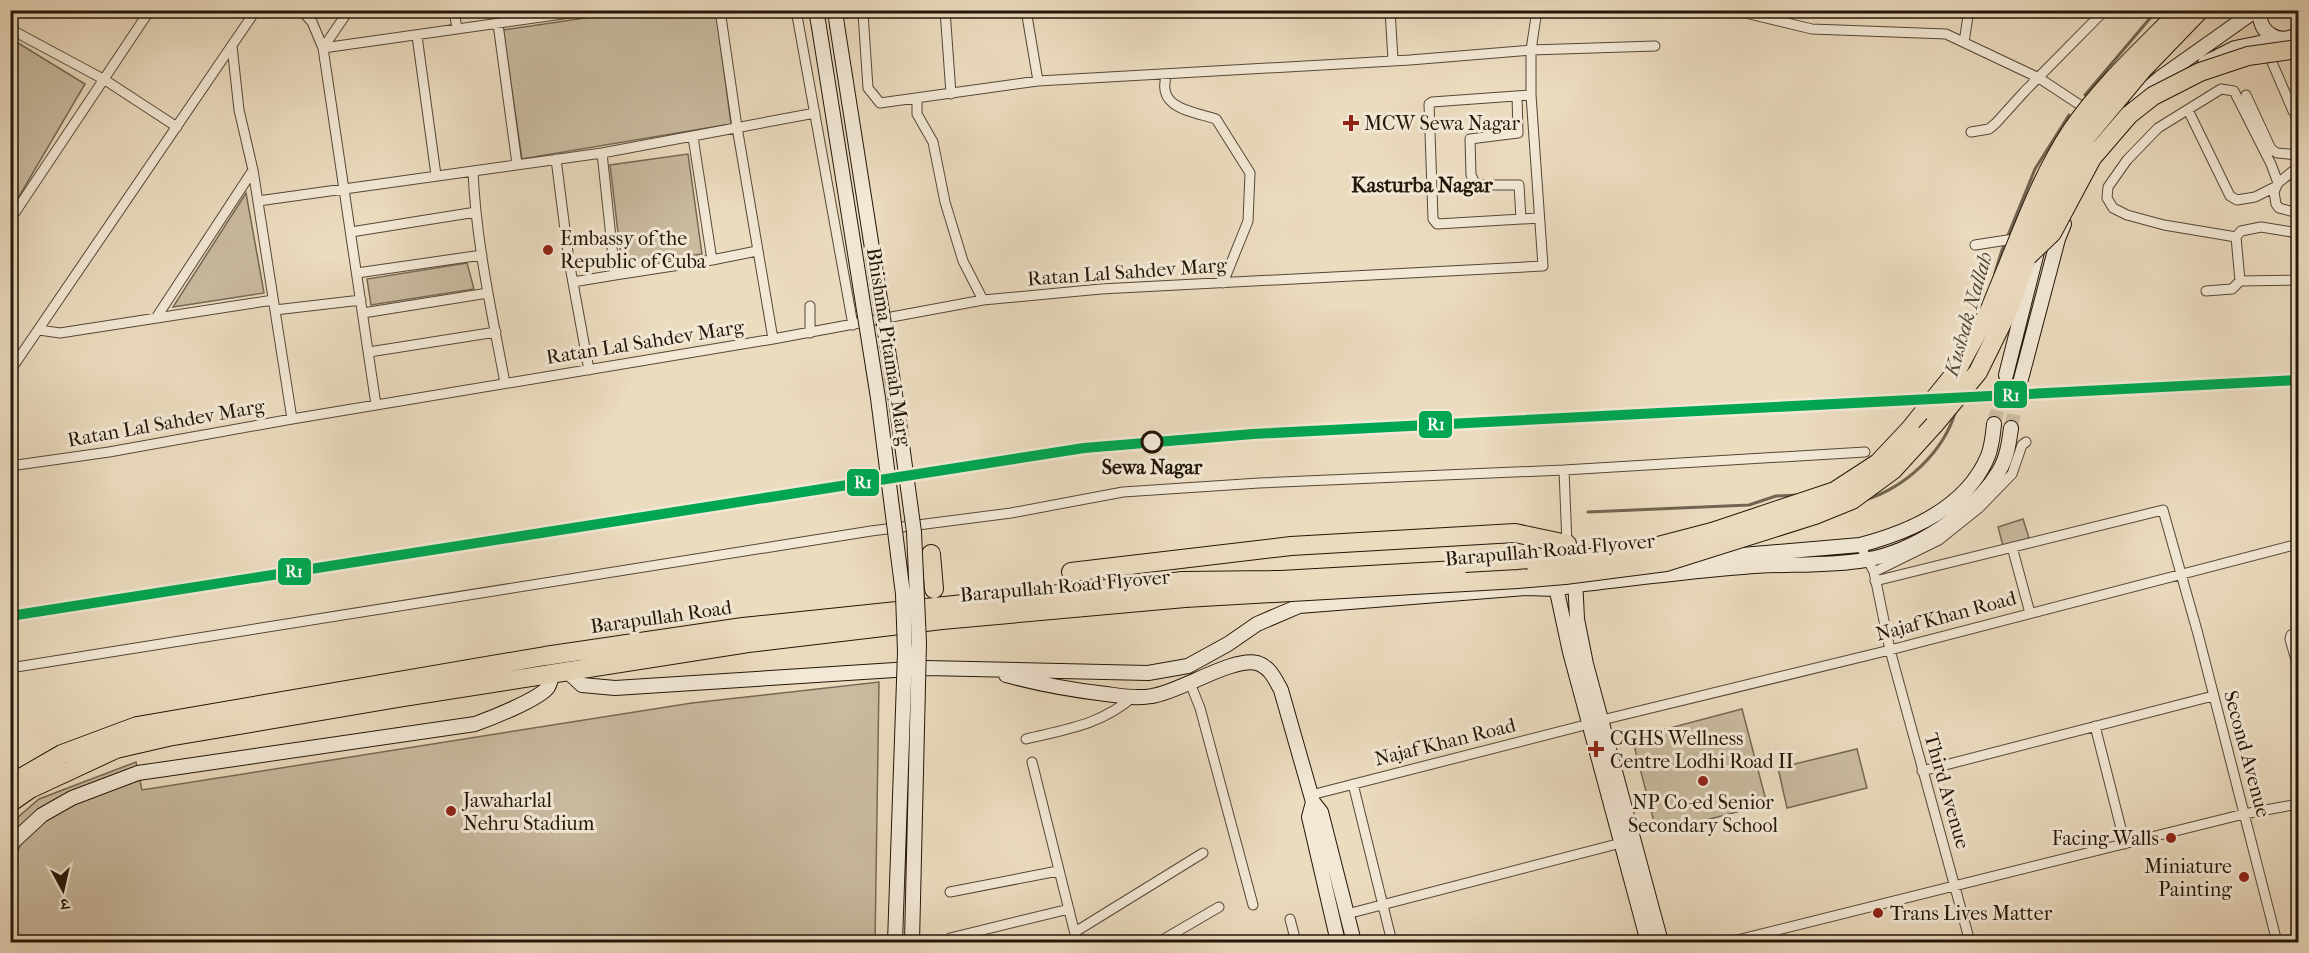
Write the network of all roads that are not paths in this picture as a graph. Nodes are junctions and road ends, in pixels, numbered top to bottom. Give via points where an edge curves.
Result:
1 (150, 10) edge
2 (256, 10) edge
3 (350, 10) edge
4 (454, 10) edge
5 (591, 10) edge
6 (720, 10) edge
7 (796, 10) edge
8 (816, 10) edge
9 (888, 10) edge
10 (945, 10) edge
11 (1026, 10) edge
12 (1390, 10) edge
13 (1537, 10) edge
14 (1732, 10) edge
15 (1969, 10) edge
16 (2105, 10) edge
17 (2181, 10) edge
18 (2200, 10) edge
19 (2258, 10) edge
20 (302, 11) edge
21 (863, 13) junction
22 (546, 14) edge
23 (836, 16) edge
24 (498, 24) junction
25 (10, 29) edge
26 (457, 29) junction
27 (2298, 34) edge
28 (417, 36) junction
29 (2279, 39) junction
30 (2263, 41) junction
31 (1964, 42) junction
32 (232, 46) junction
33 (1655, 46) dead end
34 (323, 48) junction
35 (1531, 50) junction
36 (2298, 50) edge
37 (1393, 60) junction
38 (2201, 65) junction
39 (1167, 74) junction
40 (2039, 78) junction
41 (105, 80) junction
42 (1038, 81) junction
43 (2213, 93) junction
44 (951, 94) junction
45 (1531, 95) junction
46 (2246, 95) dead end
47 (1517, 96) junction
48 (917, 100) junction
49 (2188, 110) junction
50 (815, 113) junction
51 (2298, 118) edge
52 (2110, 126) junction
53 (177, 127) junction
54 (737, 127) junction
55 (1534, 132) junction
56 (1971, 132) dead end
57 (1518, 133) junction
58 (693, 137) junction
59 (602, 153) junction
60 (2298, 154) edge
61 (556, 159) junction
62 (517, 164) junction
63 (2298, 167) edge
64 (253, 170) junction
65 (473, 171) junction
66 (436, 175) junction
67 (1537, 184) junction
68 (1519, 185) junction
69 (2277, 185) junction
70 (344, 189) junction
71 (10, 194) edge
72 (258, 201) junction
73 (476, 212) junction
74 (2298, 213) edge
75 (12, 217) edge
76 (1539, 218) junction
77 (1521, 219) junction
78 (351, 232) junction
79 (2298, 233) edge
80 (2041, 235) junction
81 (2236, 237) junction
82 (2058, 239) junction
83 (1975, 245) dead end
84 (757, 251) junction
85 (482, 255) junction
86 (2028, 256) junction
87 (712, 260) junction
88 (357, 273) junction
89 (615, 275) junction
90 (2298, 280) edge
91 (2240, 281) junction
92 (573, 282) junction
93 (1223, 283) junction
94 (2206, 291) dead end
95 (488, 293) junction
96 (361, 300) junction
97 (983, 300) junction
98 (274, 305) junction
99 (810, 306) dead end
100 (363, 314) junction
101 (156, 318) junction
102 (853, 325) junction
103 (39, 330) junction
104 (496, 332) junction
105 (810, 333) junction
106 (773, 339) junction
107 (369, 352) junction
108 (589, 370) junction
109 (10, 371) edge
110 (2006, 375) tunnel mouth
111 (2021, 379) tunnel mouth
112 (505, 383) junction
113 (337, 400) dead end
114 (376, 405) junction
115 (335, 412) junction
116 (292, 419) junction
117 (1994, 424) tunnel mouth
118 (2011, 428) tunnel mouth
119 (2026, 442) dead end
120 (1865, 452) dead end
121 (10, 466) edge
122 (1564, 470) junction
123 (1567, 544) junction
124 (2298, 544) edge
125 (1860, 545) junction
126 (2012, 548) junction
127 (931, 554) dead end
128 (1867, 560) junction
129 (1139, 564) junction
130 (1575, 568) junction
131 (1094, 569) junction
132 (1071, 572) dead end
133 (1555, 573) junction
134 (2182, 574) junction
135 (1875, 577) junction
136 (1576, 585) junction
137 (1140, 586) junction
138 (1526, 588) junction
139 (934, 589) dead end
140 (1556, 589) junction
141 (1096, 590) junction
142 (1184, 590) junction
143 (2030, 612) junction
144 (885, 627) joint
145 (2298, 631) edge
146 (1890, 650) junction
147 (2298, 667) edge
148 (10, 668) edge
149 (984, 669) junction
150 (560, 673) junction
151 (1190, 683) junction
152 (2213, 696) junction
153 (1133, 697) junction
154 (237, 717) junction
155 (1595, 722) junction
156 (2095, 726) junction
157 (1026, 739) dead end
158 (1032, 762) dead end
159 (1922, 771) junction
160 (10, 784) edge
161 (1353, 784) junction
162 (1312, 799) junction
163 (10, 803) edge
164 (2298, 804) edge
165 (2244, 814) junction
166 (1622, 843) junction
167 (2125, 844) junction
168 (10, 849) edge
169 (1203, 853) dead end
170 (1058, 871) junction
171 (1955, 887) junction
172 (950, 892) dead end
173 (1253, 905) dead end
174 (1383, 905) junction
175 (1219, 907) dead end
176 (1069, 909) junction
177 (1347, 914) junction
178 (1290, 918) dead end
179 (1075, 932) junction
180 (950, 938) dead end
181 (895, 942) edge
182 (912, 942) edge
183 (1077, 942) edge
184 (1159, 942) edge
185 (1296, 942) edge
186 (1338, 942) edge
187 (1354, 942) edge
188 (1392, 942) edge
189 (1648, 942) edge
190 (1661, 942) edge
191 (1729, 942) edge
192 (1970, 942) edge
193 (2277, 942) edge

1 - 41 street
2 - 32 street
3 - 34 street
4 - 26 street
5 - 22 street
6 - 54 street
7 - 50 street
8 - 181 street, Bhishma Pitamah Marg, bridge via 878,398 902,583 904,652
9 - 21 street
10 - 44 street
11 - 42 street
12 - 37 street
13 - 35 street
14 - 31 street via 1812,30 1942,33
15 - 31 street
16 - 40 street
17 - 142 highway, Barapullah Road Flyover, bridge via 2116,76 2071,131 2039,189 1990,309 1956,372 1878,463 1835,491 1713,532 1639,551 1550,564 1281,580
18 - 86 highway, Barapullah Road Flyover, bridge via 2143,69 2087,136 2055,192
19 - 29 street via 2265,30
19 - 52 street via 2160,78
20 - 34 street via 312,22
21 - 23 street
21 - 48 street via 868,88 880,103
22 - 24 street
23 - 182 street, Bhishma Pitamah Marg, bridge via 914,532 919,643
24 - 26 street
24 - 62 street
25 - 41 street
26 - 28 street
27 - 29 street
28 - 34 street
28 - 66 street
29 - 30 street
30 - 38 street via 2235,48
30 - 51 street
31 - 40 street
32 - 53 street
32 - 64 street via 239,110
33 - 35 street
34 - 70 street
35 - 37 street
35 - 45 street
36 - 86 highway, bridge via 2248,56 2200,72 2153,96 2129,115 2092,158 2052,233
37 - 39 street
38 - 43 street
38 - 82 street via 2157,97 2110,145 2081,189
39 - 42 street
39 - 93 street via 1163,85 1168,100 1179,108 1216,119 1250,174 1248,221
40 - 52 street
40 - 56 street via 1989,129
41 - 53 street
41 - 75 street
42 - 44 street
43 - 49 street
43 - 69 street via 2221,88 2234,91 2271,164
44 - 48 street
45 - 47 street
45 - 55 street
46 - 60 street via 2271,149
47 - 57 street
47 - 77 street via 1432,102 1428,111 1433,219 1437,224
48 - 97 street via 917,114 933,142 945,202 963,261
49 - 69 street via 2230,196 2237,200 2255,197
49 - 81 street via 2158,128 2127,160 2108,187 2107,198 2113,208 2127,215
50 - 54 street
50 - 102 street
52 - 80 street via 2076,169
53 - 103 street
54 - 58 street
54 - 84 street
55 - 57 street
55 - 67 street
57 - 68 street via 1474,137 1470,142 1471,175 1476,185
58 - 59 street
58 - 87 street
59 - 61 street
59 - 89 street
61 - 62 street
61 - 92 street
62 - 65 street
63 - 69 street
64 - 72 street
64 - 101 street
65 - 66 street
65 - 73 street
66 - 70 street
67 - 68 street
67 - 76 street
68 - 77 street
69 - 74 street via 2276,204
70 - 72 street
70 - 78 street
71 - 75 street
72 - 98 street
73 - 78 street
73 - 85 street
76 - 77 street
76 - 93 street, Ratan Lal Sahdev Marg via 1544,266
78 - 88 street
79 - 81 street via 2261,227 2241,231
80 - 82 street
80 - 83 street
80 - 110 street
81 - 91 street
82 - 111 street
84 - 87 street
84 - 106 street
85 - 88 street
85 - 95 street
86 - 142 highway, Barapullah Road Flyover, bridge via 2009,309 1978,372 1893,470 1852,500 1815,515 1666,562 1588,573 1518,579
87 - 89 street
88 - 96 street
89 - 92 street
90 - 91 street
91 - 94 street via 2232,289
92 - 108 street
93 - 97 street, Ratan Lal Sahdev Marg
95 - 100 street
95 - 104 street
96 - 98 street
96 - 100 street
97 - 102 street, Ratan Lal Sahdev Marg
98 - 101 street
98 - 116 street
99 - 105 street
100 - 107 street
101 - 103 street via 60,333
102 - 105 street, Ratan Lal Sahdev Marg
103 - 109 street
104 - 107 street
104 - 112 street
105 - 106 street, Ratan Lal Sahdev Marg
106 - 108 street, Ratan Lal Sahdev Marg
107 - 114 street
108 - 112 street, Ratan Lal Sahdev Marg via 542,372
112 - 114 street, Ratan Lal Sahdev Marg
113 - 115 street
114 - 115 street, Ratan Lal Sahdev Marg
115 - 116 street, Ratan Lal Sahdev Marg
116 - 121 street, Ratan Lal Sahdev Marg
117 - 125 street via 1989,453 1963,494 1912,528
118 - 128 street via 2008,451 1999,472 1962,512 1901,550
119 - 135 street via 2012,474 1979,508 1939,540
120 - 122 street
122 - 123 street
122 - 148 street via 1258,483 1110,494 1011,513 871,531
123 - 129 highway via 1515,533 1291,546
123 - 130 street
123 - 133 street
124 - 134 street, Najaf Khan Road
125 - 128 street, Third Avenue
125 - 130 street
126 - 134 street, Second Avenue via 2163,510
126 - 135 street
126 - 143 street
127 - 139 highway
128 - 135 street, Third Avenue
128 - 136 street via 1742,567
129 - 131 highway
129 - 137 highway
130 - 133 street
130 - 136 street
131 - 132 highway
131 - 141 highway
133 - 138 street
133 - 140 street
134 - 143 street, Najaf Khan Road
134 - 152 street, Second Avenue
135 - 146 street, Third Avenue
136 - 140 street
136 - 155 street via 1577,619
137 - 141 highway, Barapullah Road Flyover
137 - 142 highway, Barapullah Road Flyover
138 - 140 street
138 - 149 street via 1299,606 1257,624 1188,666 1148,673
140 - 155 street
141 - 154 highway, Barapullah Road via 743,627 545,656
142 - 144 highway, Barapullah Road Flyover
143 - 146 street, Najaf Khan Road
144 - 150 highway, Barapullah Road via 748,643
145 - 147 street via 2290,639
146 - 155 street, Najaf Khan Road
146 - 159 street, Third Avenue
149 - 150 street via 926,668 615,688 582,685
149 - 153 street via 1060,688
150 - 154 highway, Barapullah Road
150 - 168 street via 540,694 475,724 138,773 42,814
151 - 153 street via 1170,692
151 - 162 street via 1233,665 1256,663 1267,668 1281,690
151 - 173 street
152 - 156 street
152 - 165 street, Second Avenue
153 - 157 street via 1117,711 1096,721
154 - 160 highway via 136,726 62,754
154 - 163 highway via 116,749 30,789
155 - 161 street, Najaf Khan Road
155 - 166 street
155 - 190 street
156 - 159 street
156 - 167 street
158 - 170 street
159 - 171 street, Third Avenue
161 - 162 street, Najaf Khan Road
161 - 174 street
162 - 177 street via 1321,812
162 - 186 street via 1309,817
164 - 165 street
165 - 167 street
165 - 193 street, Second Avenue
166 - 174 street
166 - 189 street
167 - 171 street
169 - 179 street
170 - 172 street
170 - 176 street
171 - 191 street
171 - 192 street, Third Avenue
174 - 177 street
174 - 188 street
175 - 184 street
176 - 179 street
176 - 180 street
177 - 187 street
178 - 185 street
179 - 183 street

